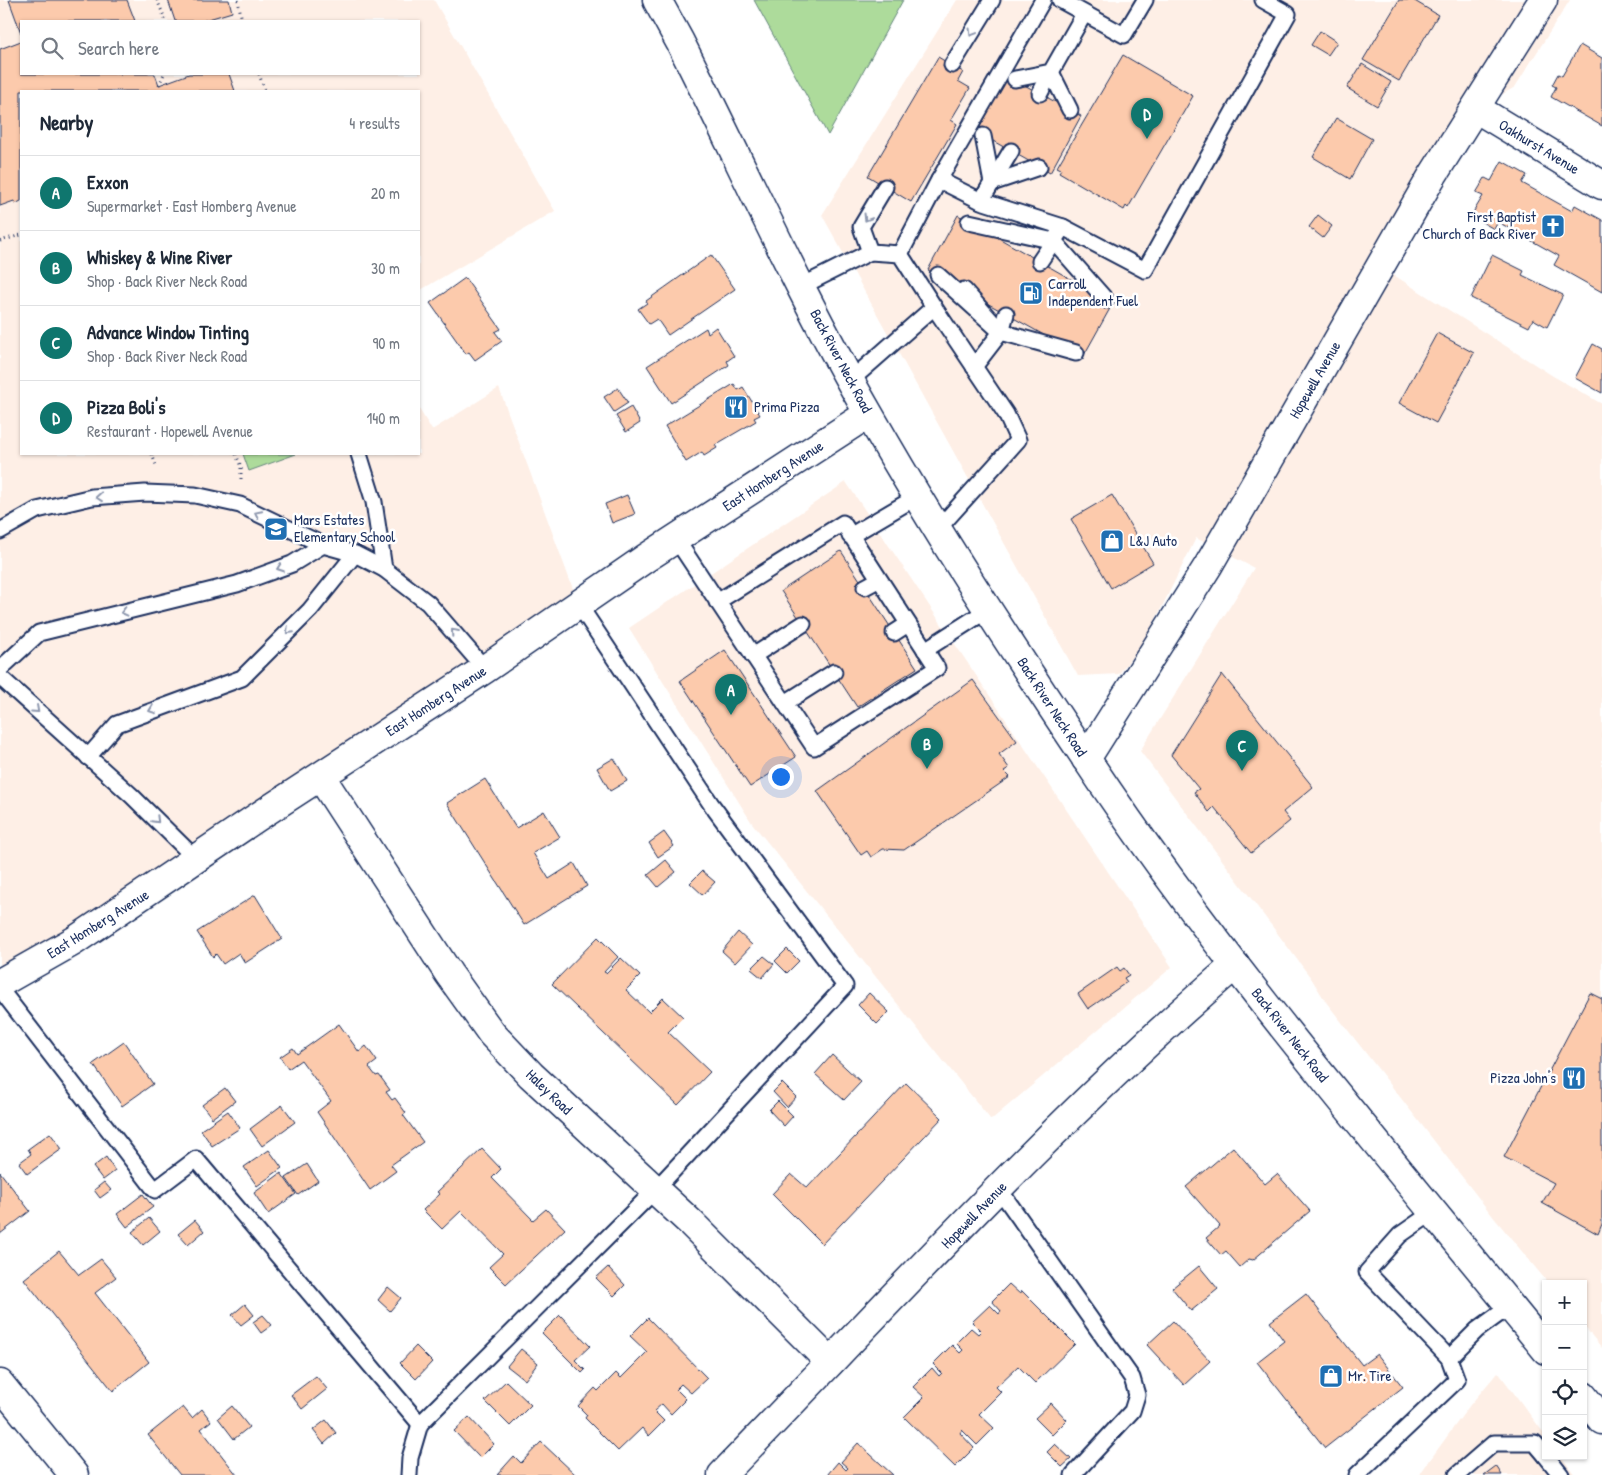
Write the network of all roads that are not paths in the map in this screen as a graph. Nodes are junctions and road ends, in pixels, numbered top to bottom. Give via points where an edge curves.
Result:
1 (657, 0) edge
2 (1004, 0) edge
3 (1043, 0) edge
4 (1060, 0) edge
5 (1145, 0) edge
6 (1262, 0) edge
7 (1543, 0) edge
8 (989, 5) edge
9 (1084, 14) junction
10 (952, 65) dead end
11 (1051, 72) junction
12 (1015, 79) dead end
13 (1040, 93) dead end
14 (1477, 109) junction
15 (1070, 110) dead end
16 (983, 136) dead end
17 (1011, 151) dead end
18 (1039, 167) dead end
19 (939, 180) junction
20 (992, 183) junction
21 (1602, 186) edge
22 (885, 187) dead end
23 (981, 201) junction
24 (969, 222) dead end
25 (1063, 227) junction
26 (996, 237) dead end
27 (1054, 241) junction
28 (870, 252) junction
29 (900, 254) junction
30 (1040, 262) dead end
31 (938, 275) dead end
32 (802, 286) junction
33 (1082, 286) dead end
34 (964, 290) dead end
35 (1106, 300) dead end
36 (934, 306) junction
37 (1006, 314) dead end
38 (1001, 332) junction
39 (1050, 339) dead end
40 (1076, 353) dead end
41 (974, 367) junction
42 (851, 380) junction
43 (868, 414) junction
44 (359, 455) edge
45 (918, 496) junction
46 (938, 529) junction
47 (0, 531) edge
48 (850, 536) junction
49 (676, 539) junction
50 (323, 545) junction
51 (355, 554) junction
52 (384, 569) junction
53 (717, 602) junction
54 (579, 605) junction
55 (989, 608) junction
56 (803, 624) dead end
57 (908, 624) junction
58 (894, 633) dead end
59 (925, 650) junction
60 (753, 656) junction
61 (0, 669) edge
62 (486, 669) junction
63 (834, 672) dead end
64 (0, 677) edge
65 (785, 703) junction
66 (88, 757) junction
67 (1086, 759) junction
68 (321, 777) junction
69 (196, 859) junction
70 (1235, 965) junction
71 (0, 982) edge
72 (0, 989) edge
73 (999, 1189) junction
74 (655, 1190) junction
75 (1433, 1212) junction
76 (1510, 1306) junction
77 (1542, 1345) edge
78 (1449, 1358) junction
79 (830, 1362) junction
80 (0, 1384) edge
81 (1587, 1401) edge
82 (1602, 1420) edge
83 (420, 1424) junction
84 (1542, 1451) edge
85 (1549, 1460) edge
86 (74, 1475) edge
87 (408, 1475) edge
88 (722, 1475) edge
89 (1073, 1475) edge
90 (1357, 1475) edge
91 (1457, 1475) edge
92 (1561, 1475) edge

1 - 32 street, Back River Neck Road
2 - 8 lane
3 - 19 lane
4 - 9 lane
5 - 9 lane via 1124,35
6 - 25 lane via 1288,14 1145,270
7 - 14 street, Hopewell Avenue
8 -> 10 lane
9 - 11 lane
11 - 12 lane
11 - 13 lane
11 - 15 lane
14 - 21 street, Oakhurst Avenue
14 - 67 street, Hopewell Avenue via 1431,178 1208,566
16 - 20 lane
17 - 20 lane
18 - 20 lane
19 - 23 lane
19 - 29 lane
20 - 23 lane
22 -> 28 lane via 861,227
23 - 25 lane
24 - 27 lane
25 - 27 lane
26 - 27 lane
27 - 30 lane
27 - 33 lane
27 - 35 lane
28 - 29 lane
28 - 32 lane
29 - 36 lane
31 - 38 lane
32 - 42 street, Back River Neck Road
34 - 38 lane
36 - 41 lane
36 - 42 lane
37 - 38 lane
38 - 39 lane
38 - 40 lane
38 - 41 lane
41 - 46 lane via 1006,414 1018,440
42 - 43 street, Back River Neck Road
43 - 45 street, Back River Neck Road
43 - 49 street, East Homberg Avenue
44 - 52 lane via 374,502
45 - 46 street, Back River Neck Road
45 - 48 lane
46 - 55 street, Back River Neck Road
50 -> 47 lane via 240,505 195,494 92,497 37,510
48 - 53 lane via 843,524
48 - 57 lane via 872,583
49 - 53 lane
49 - 54 street, East Homberg Avenue
50 - 51 lane
50 -> 61 lane via 292,564 237,584 39,633
51 - 52 lane
51 -> 66 lane via 310,610 242,678 117,724
62 -> 52 lane via 428,603
53 - 60 lane
54 - 62 street, East Homberg Avenue
54 - 74 lane via 712,804 845,986
55 - 59 lane
55 - 67 street, Back River Neck Road
56 - 60 lane
57 - 58 lane
57 - 59 lane
59 - 65 lane via 937,668 814,747
60 - 65 lane
62 - 68 street, East Homberg Avenue
63 - 65 lane
64 -> 66 lane
66 -> 69 lane
67 - 70 street, Back River Neck Road
68 - 69 street, East Homberg Avenue
68 - 74 street, Haley Road via 449,974 492,1034 531,1075
69 - 71 street, East Homberg Avenue via 74,940
70 - 73 street, Hopewell Avenue via 1157,1032
70 - 75 street, Back River Neck Road
72 - 83 lane via 155,1190 196,1159
73 - 79 street, Hopewell Avenue
73 - 89 lane via 1132,1378 1137,1395 1132,1411
74 - 79 street, Haley Road
74 - 83 lane
75 - 76 street, Back River Neck Road
75 - 78 lane via 1400,1235 1367,1272
76 - 77 street, Back River Neck Road
76 - 78 lane via 1477,1330
78 - 90 lane via 1457,1380
79 - 88 street, Hopewell Avenue
80 - 86 street
81 - 82 street
83 - 87 lane
84 - 91 lane via 1535,1443 1494,1443
85 - 92 lane

